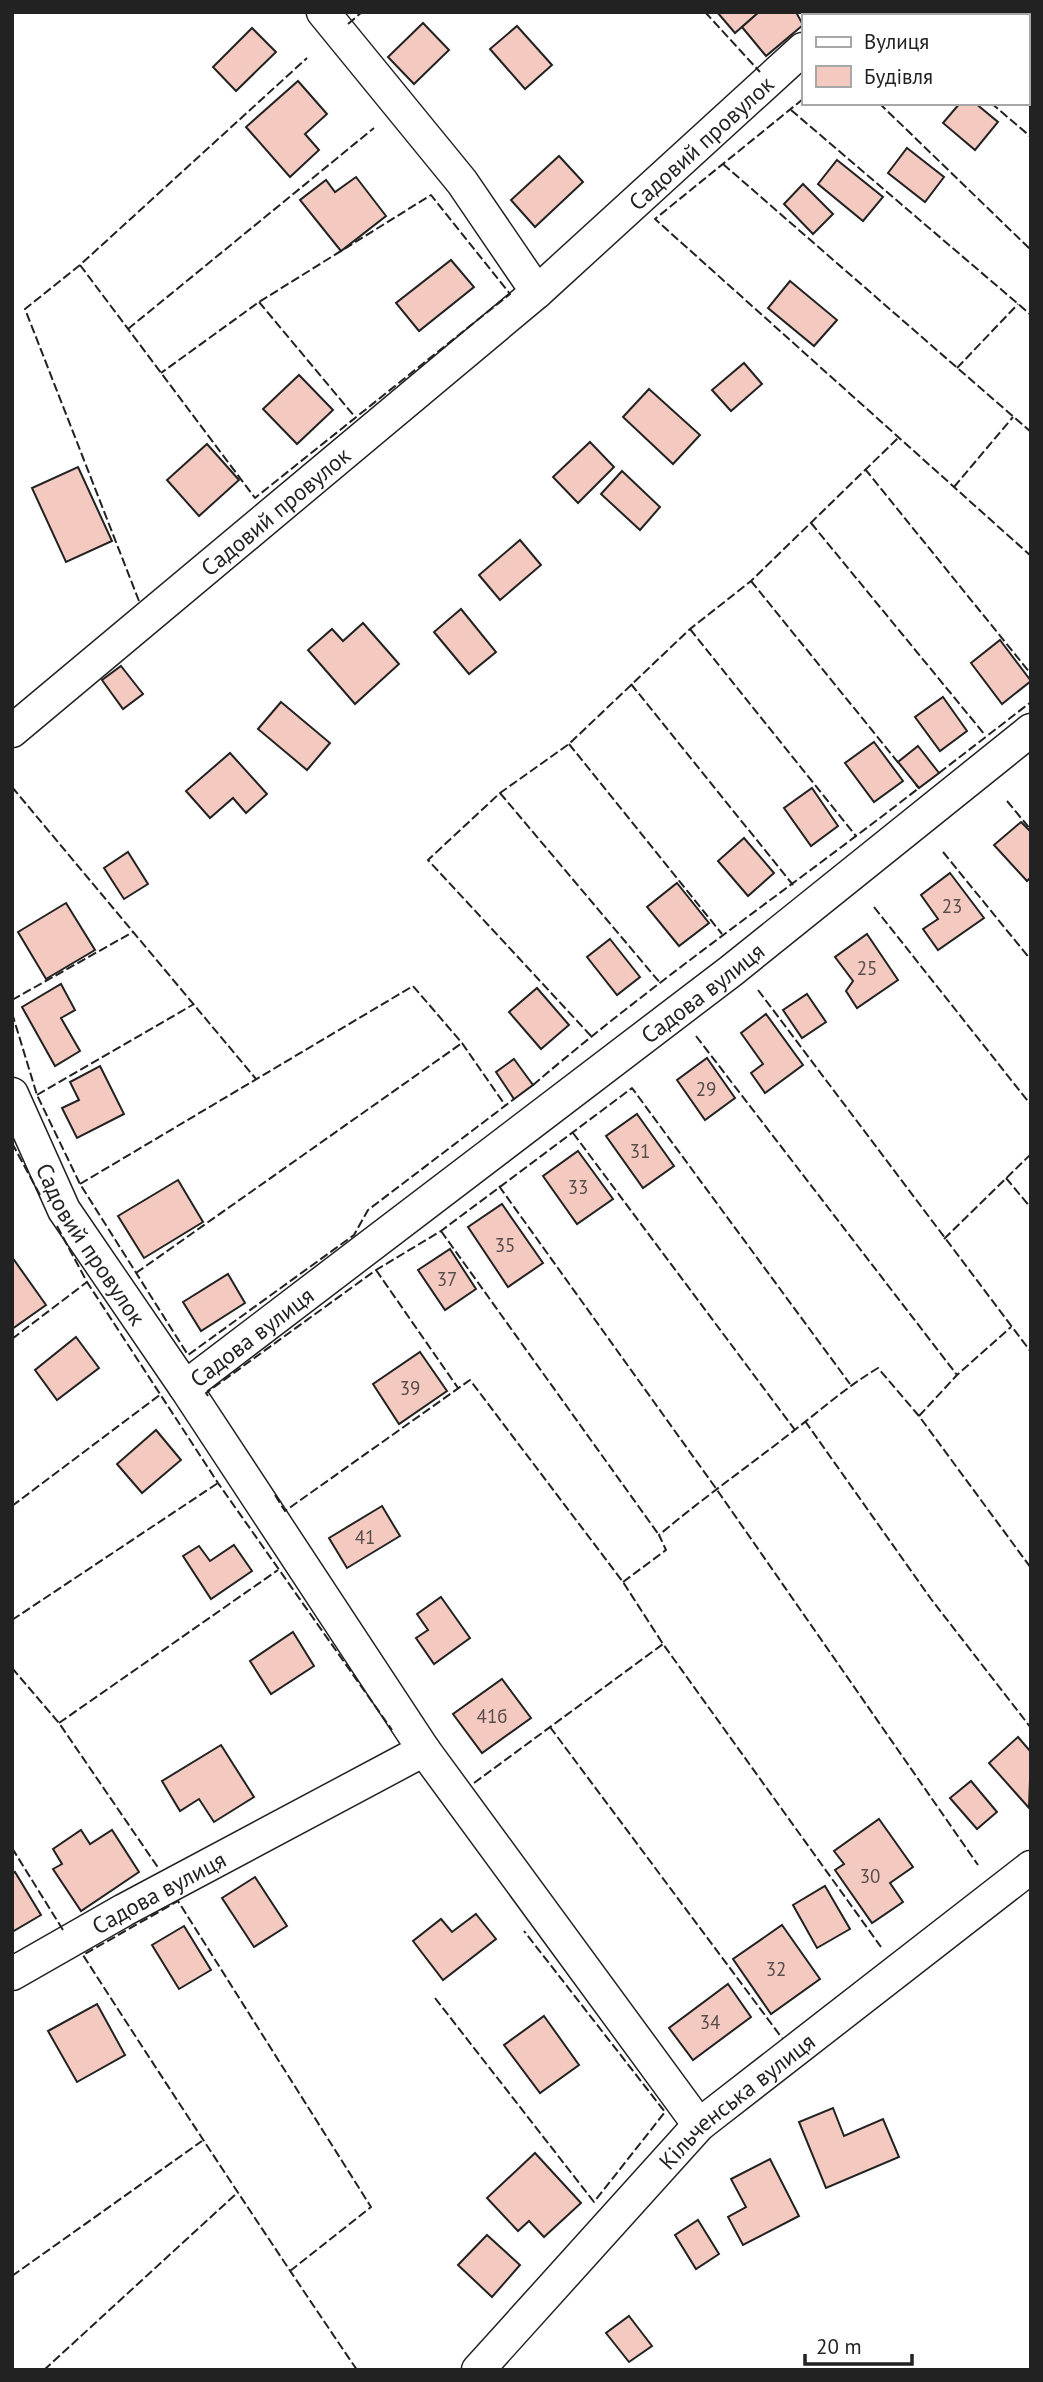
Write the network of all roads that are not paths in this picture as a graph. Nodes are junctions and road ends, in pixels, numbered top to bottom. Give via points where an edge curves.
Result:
1 (323, 12) edge
2 (802, 50) edge
3 (537, 292) junction
4 (12, 730) edge
5 (1031, 730) edge
6 (12, 1094) edge
7 (185, 1387) junction
8 (424, 1750) junction
9 (1031, 1867) edge
10 (12, 1974) edge
11 (699, 2125) junction
12 (478, 2370) edge

1 - 3 street via 462,182
2 - 3 street, Садовий провулок
3 - 4 street, Садовий провулок
5 - 7 street, Садова вулиця via 731,971
6 - 7 street, Садовий провулок via 64,1210
7 - 8 street, Садова вулиця
8 - 10 street, Садова вулиця
8 - 11 street
9 - 11 street, Кільченська вулиця
11 - 12 street, Кільченська вулиця

